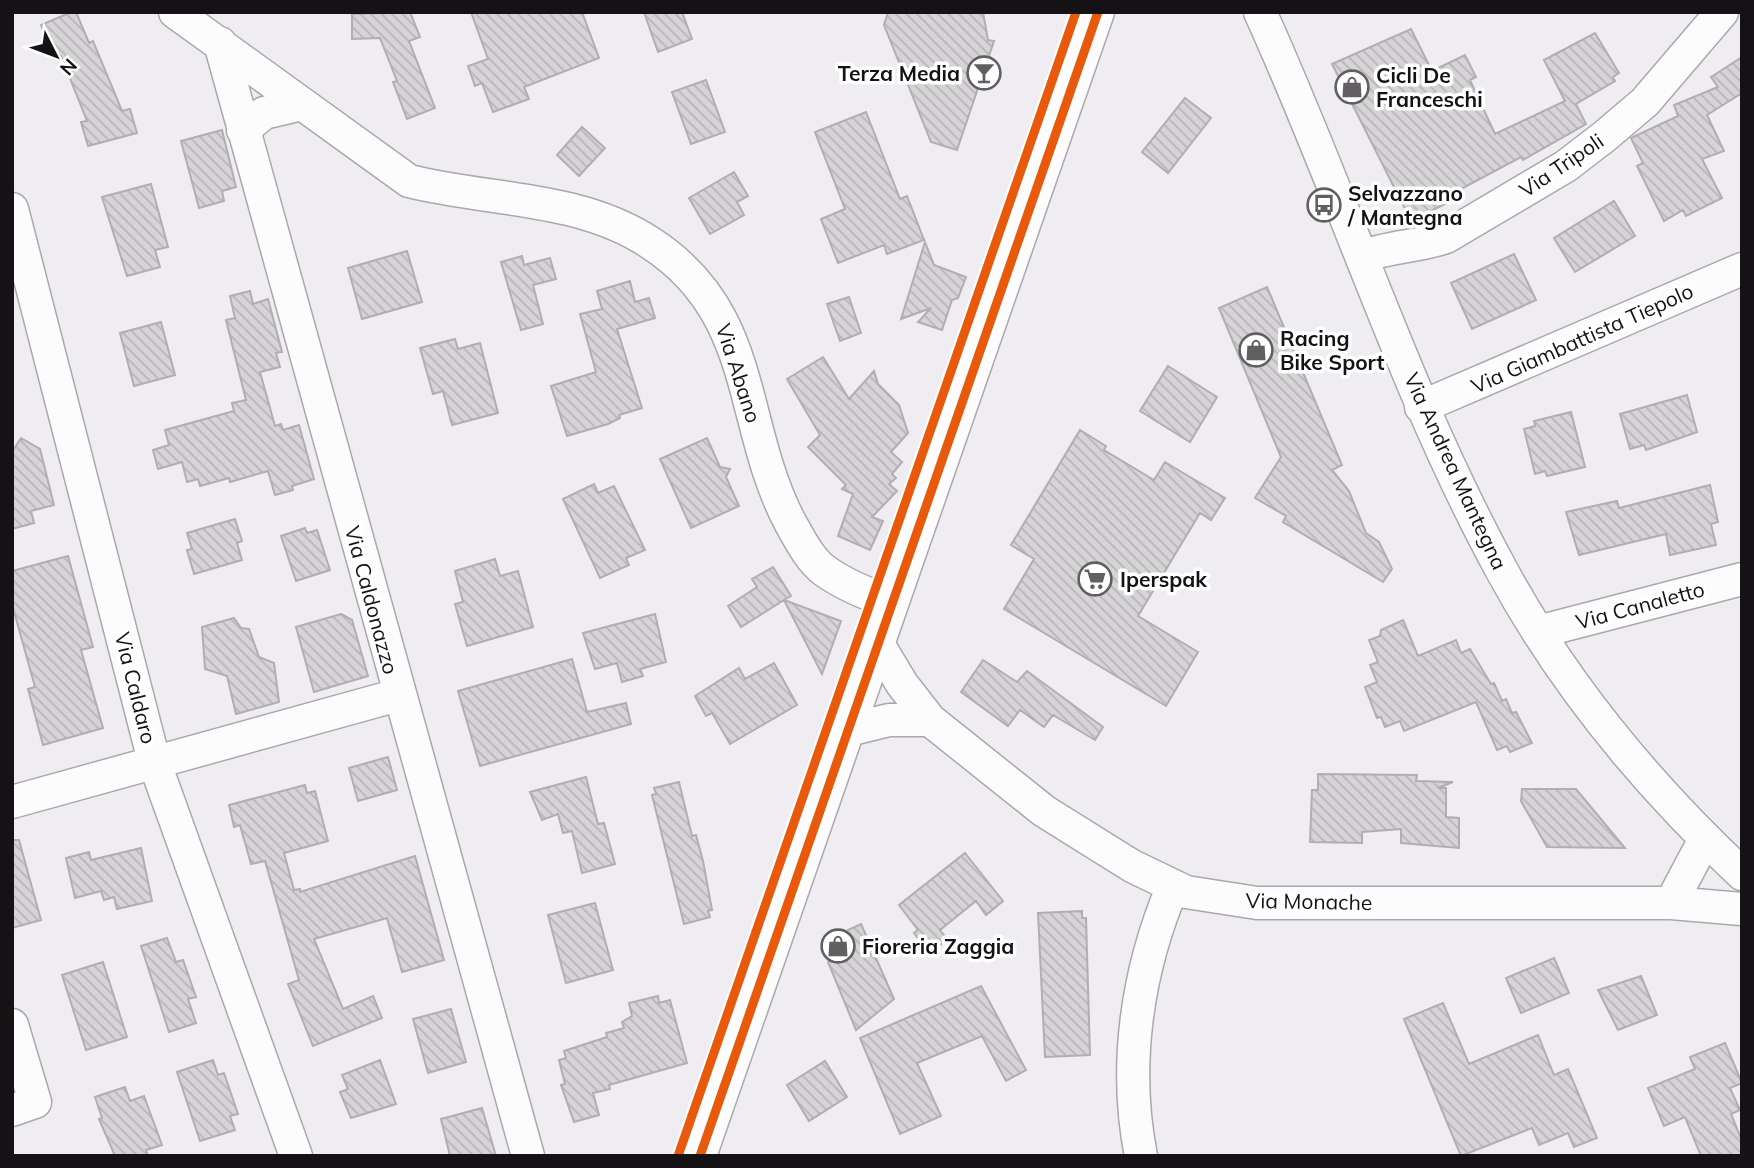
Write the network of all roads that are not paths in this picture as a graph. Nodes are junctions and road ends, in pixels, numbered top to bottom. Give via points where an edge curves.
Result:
1 (175, 12) edge
2 (1098, 12) edge
3 (1260, 12) edge
4 (1722, 12) edge
5 (220, 43) junction
6 (302, 104) junction
7 (243, 130) junction
8 (12, 209) edge
9 (1362, 257) junction
10 (1742, 269) edge
11 (1422, 407) junction
12 (1742, 579) edge
13 (892, 603) junction
14 (1538, 632) junction
15 (878, 644) junction
16 (398, 695) junction
17 (930, 720) junction
18 (848, 730) junction
19 (154, 761) junction
20 (12, 802) edge
21 (1705, 839) junction
22 (1742, 874) edge
23 (1173, 886) junction
24 (1671, 903) junction
25 (1742, 909) edge
26 (12, 1025) edge
27 (12, 1110) edge
28 (296, 1156) edge
29 (528, 1156) edge
30 (700, 1156) edge
31 (1141, 1156) edge

1 - 5 street, Via Abano
2 - 13 street
3 - 9 street, Via Andrea Mantegna
4 - 9 street, Via Tripoli via 1645,102 1566,166 1446,237
5 - 6 street, Via Abano
5 - 7 street, Via Caldonazzo
6 - 7 street via 264,113
6 - 13 street, Via Abano via 409,181 452,192 585,211 623,226 682,267 708,295 725,323 751,397 772,489 802,544 823,569
7 - 16 street, Via Caldonazzo
8 - 19 street, Via Caldaro
9 - 11 street, Via Andrea Mantegna
10 - 11 street, Via Giambattista Tiepolo
11 - 14 street, Via Andrea Mantegna via 1501,569
12 - 14 street, Via Canaletto
13 - 15 street
14 - 21 street, Via Andrea Mantegna via 1607,731
15 - 17 street, Via Monache
15 - 18 street
16 - 19 street
16 - 29 street, Via Caldonazzo
17 - 18 street via 889,720
17 - 23 street, Via Monache via 1044,811
18 - 30 street
19 - 20 street
19 - 28 street, Via Caldaro
21 - 22 street, Via Andrea Mantegna
21 - 24 street
23 - 24 street, Via Monache via 1257,903
23 - 31 street via 1136,1008 1133,1094
24 - 25 street, Via Monache
26 - 27 street via 35,1102

